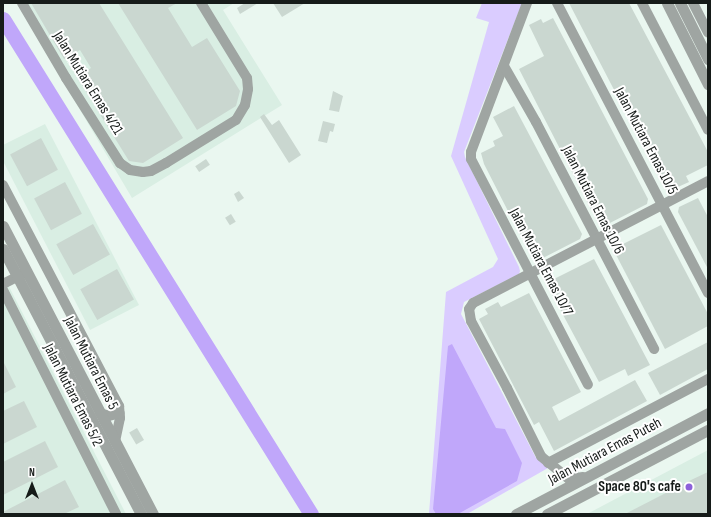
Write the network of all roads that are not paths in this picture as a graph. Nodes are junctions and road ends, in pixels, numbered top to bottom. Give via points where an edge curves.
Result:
1 (22, 3) edge
2 (527, 3) edge
3 (557, 3) edge
4 (642, 3) edge
5 (667, 3) edge
6 (680, 3) edge
7 (693, 3) edge
8 (206, 5) edge
9 (708, 32) edge
10 (708, 59) edge
11 (504, 66) junction
12 (708, 84) edge
13 (708, 130) edge
14 (708, 181) edge
15 (3, 185) edge
16 (662, 205) junction
17 (3, 226) edge
18 (596, 239) junction
19 (3, 249) edge
20 (530, 273) junction
21 (22, 274) junction
22 (3, 284) edge
23 (3, 290) edge
24 (708, 293) edge
25 (654, 349) dead end
26 (708, 379) edge
27 (588, 385) dead end
28 (100, 413) junction
29 (120, 413) junction
30 (708, 413) edge
31 (708, 430) edge
32 (114, 441) junction
33 (548, 463) junction
34 (598, 473) junction
35 (116, 514) edge
36 (140, 514) edge
37 (153, 514) edge
38 (516, 514) edge
39 (547, 514) edge

1 - 8 street, Jalan Mutiara Emas 4/21 via 120,164 134,171 151,171 236,120 246,100 247,78
2 - 11 street
3 - 16 street, Jalan Mutiara Emas 10/5
4 - 13 street
5 - 12 street
6 - 10 street
7 - 9 street
11 - 18 street, Jalan Mutiara Emas 10/6
11 - 20 street, Jalan Mutiara Emas 10/7 via 471,152 472,163
14 - 16 street
15 - 29 street, Jalan Mutiara Emas 5 via 119,406
16 - 18 street
16 - 24 street, Jalan Mutiara Emas 10/5
17 - 21 street, Jalan Mutiara Emas 5
18 - 20 street
18 - 25 street, Jalan Mutiara Emas 10/6
19 - 21 street, Jalan Mutiara Emas 5
20 - 27 street, Jalan Mutiara Emas 10/7
20 - 33 street via 473,303 468,311 541,456
21 - 22 street
21 - 28 street, Jalan Mutiara Emas 5
21 - 36 street, Jalan Mutiara Emas 5
23 - 35 street, Jalan Mutiara Emas 5/2
26 - 33 street
28 - 29 street via 109,416
28 - 32 street, Jalan Mutiara Emas 5
29 - 32 street
30 - 34 street, Jalan Mutiara Emas Puteh
31 - 39 street, Jalan Mutiara Emas Puteh
32 - 37 street, Jalan Mutiara Emas 5
33 - 34 street via 569,479
34 - 38 street, Jalan Mutiara Emas Puteh

